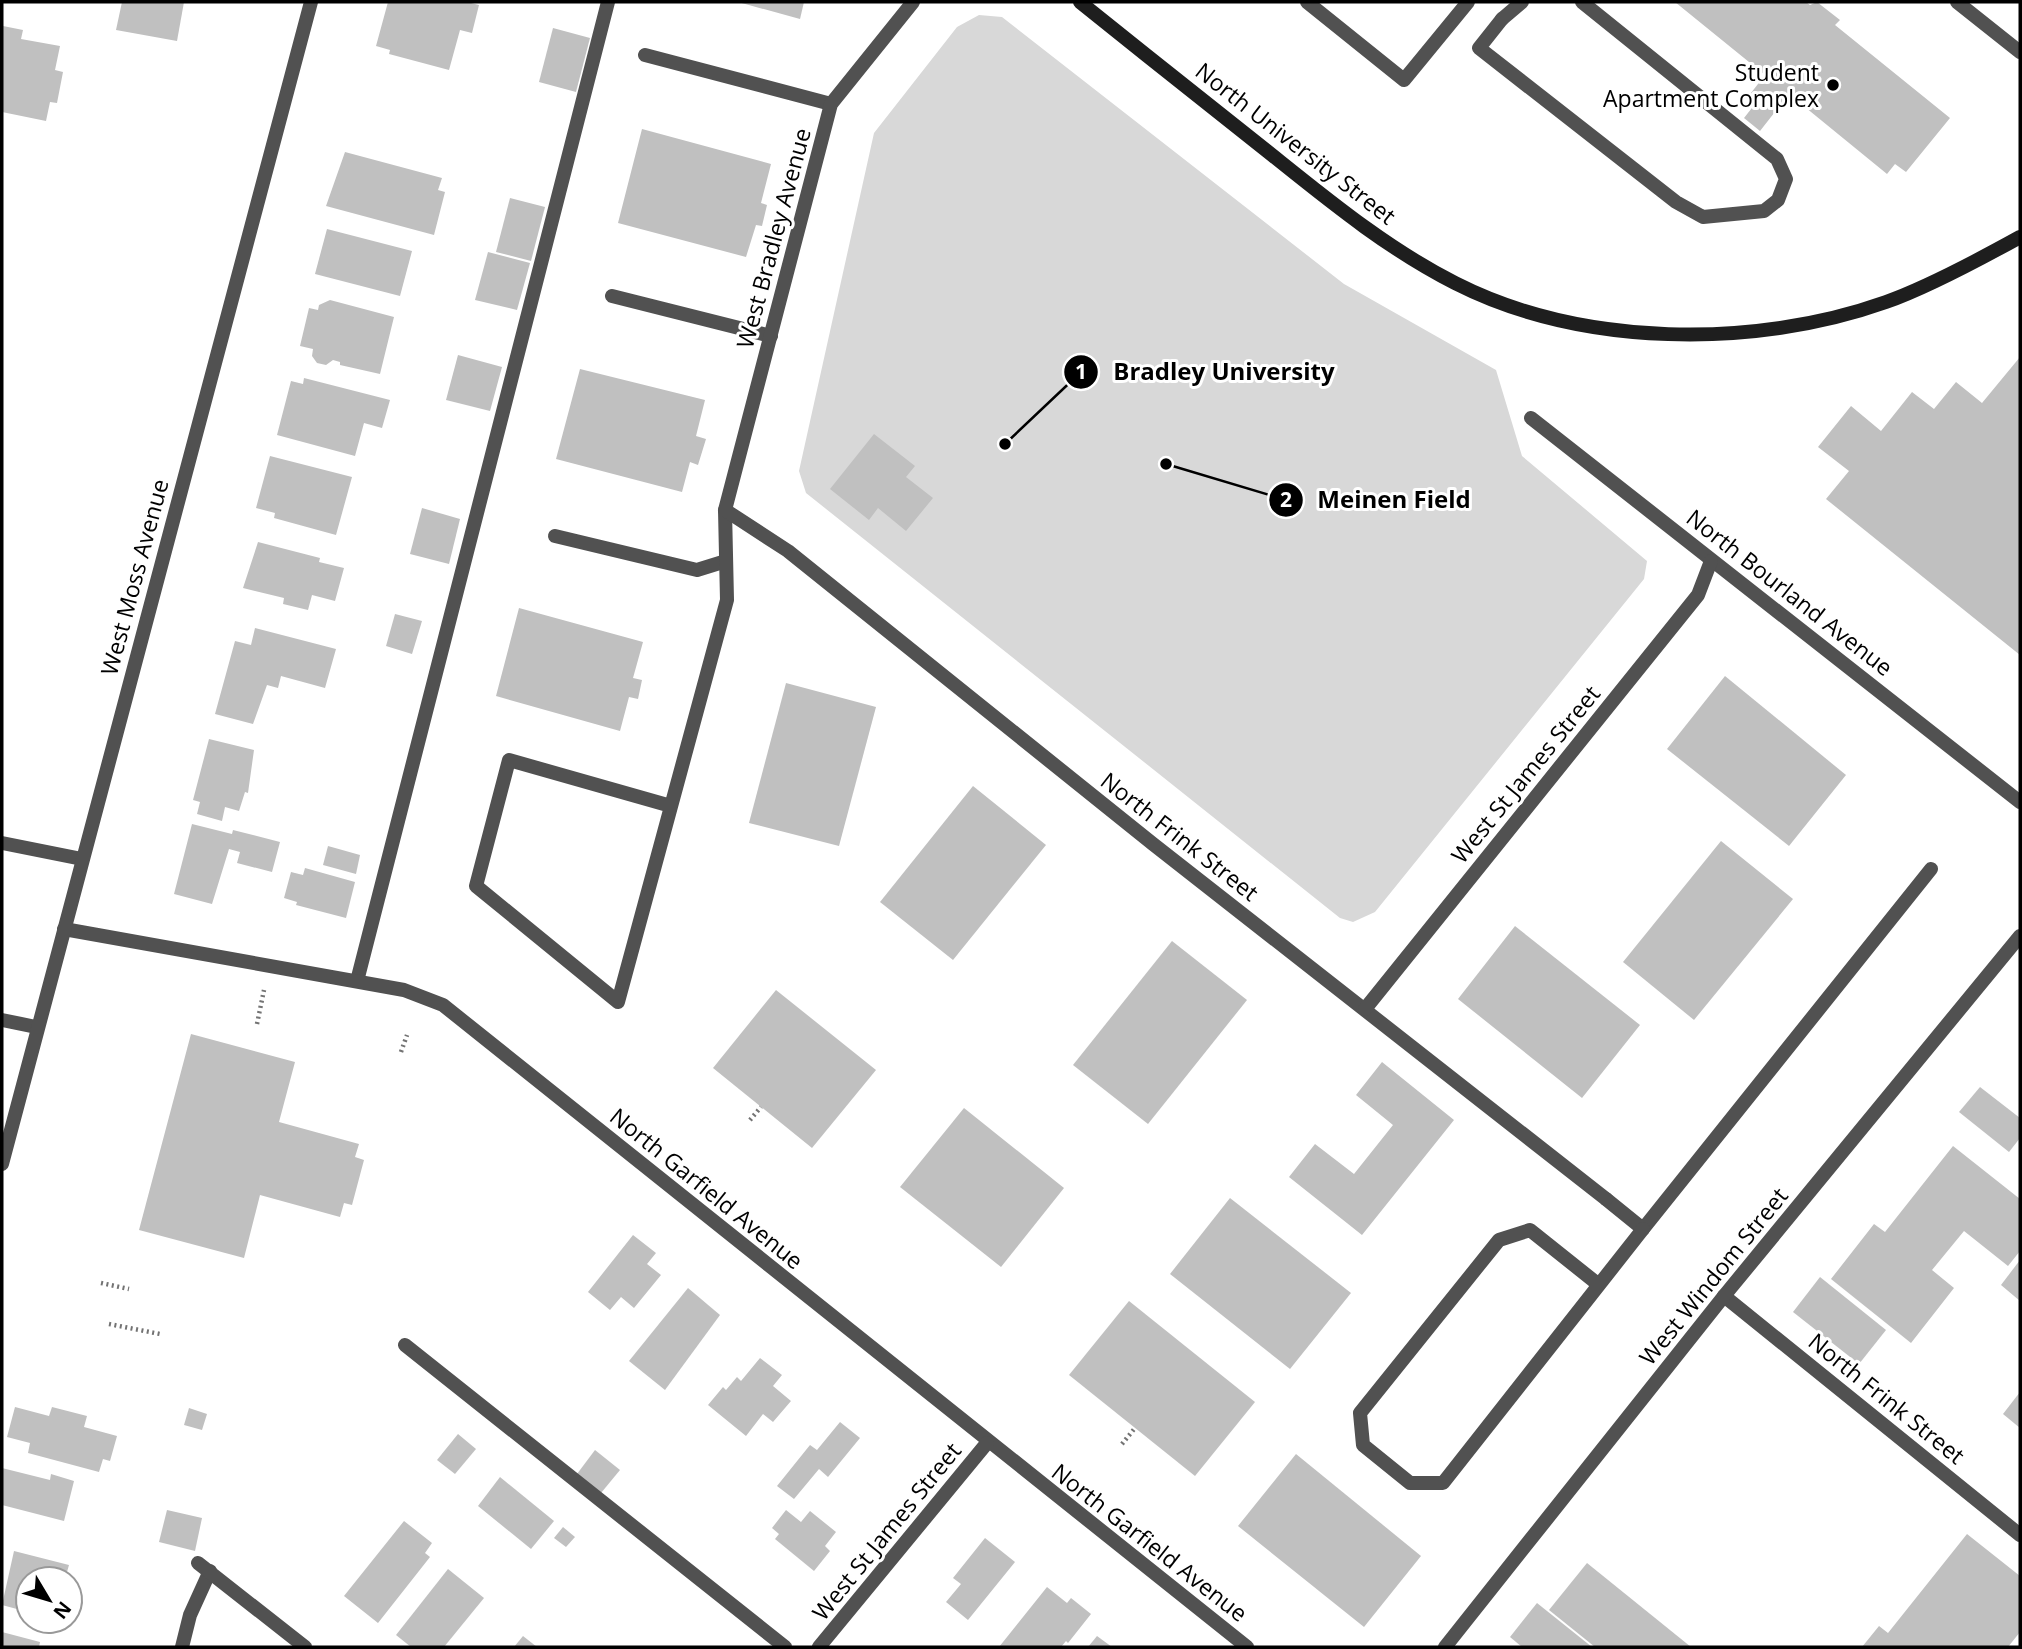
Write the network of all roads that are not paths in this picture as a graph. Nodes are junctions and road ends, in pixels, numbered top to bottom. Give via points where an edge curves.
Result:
1 (311, 2) edge
2 (608, 2) edge
3 (913, 2) edge
4 (1080, 2) edge
5 (1307, 2) edge
6 (1468, 2) edge
7 (1522, 2) edge
8 (1582, 2) edge
9 (1957, 2) edge
10 (2020, 52) edge
11 (645, 55) dead end
12 (831, 104) junction
13 (2020, 237) edge
14 (612, 296) dead end
15 (771, 335) junction
16 (1531, 418) dead end
17 (725, 510) junction
18 (555, 536) dead end
19 (726, 561) junction
20 (1711, 561) junction
21 (2020, 802) edge
22 (671, 806) junction
23 (2, 843) edge
24 (82, 859) junction
25 (1931, 869) dead end
26 (64, 929) junction
27 (2020, 936) edge
28 (357, 981) junction
29 (1364, 1009) junction
30 (2, 1020) edge
31 (36, 1027) junction
32 (2, 1164) edge
33 (1643, 1229) junction
34 (1599, 1285) junction
35 (1724, 1296) junction
36 (405, 1345) dead end
37 (987, 1443) junction
38 (2020, 1535) edge
39 (182, 1647) edge
40 (305, 1647) edge
41 (785, 1647) edge
42 (819, 1647) edge
43 (1247, 1647) edge
44 (1446, 1647) edge

1 - 24 street, West Moss Avenue
2 - 28 street
3 - 12 street, West Bradley Avenue
4 - 13 main road, North University Street via 1364,229 1455,283 1510,306 1570,323 1681,335 1815,321 1887,302
5 - 6 street via 1404,80
7 - 8 street via 1479,48 1676,202 1703,217 1764,211 1778,200 1786,179 1777,159
9 - 10 street
11 - 12 street
12 - 15 street, West Bradley Avenue
14 - 15 street
15 - 17 street, West Bradley Avenue
16 - 20 street, North Bourland Avenue
17 - 19 street, West Bradley Avenue
17 - 29 street, North Frink Street via 788,551
18 - 19 street via 697,570
19 - 22 street, West Bradley Avenue via 727,600
20 - 21 street, North Bourland Avenue
20 - 29 street, West St James Street via 1698,595
22 - 22 street, West Bradley Avenue via 509,760 476,886 618,1002
23 - 24 street
24 - 26 street, West Moss Avenue
25 - 33 street
26 - 28 street, North Garfield Avenue
26 - 31 street, West Moss Avenue
27 - 35 street, West Windom Street
28 - 37 street, North Garfield Avenue via 404,990 443,1005
29 - 33 street, North Frink Street
30 - 31 street
31 - 32 street, West Moss Avenue
33 - 34 street
34 - 34 street via 1443,1483 1410,1483 1363,1445 1360,1413 1499,1240 1531,1230
35 - 38 street, North Frink Street
35 - 44 street, West Windom Street
36 - 41 street
37 - 42 street, West St James Street
37 - 43 street, North Garfield Avenue
39 - 40 street via 204,1567

